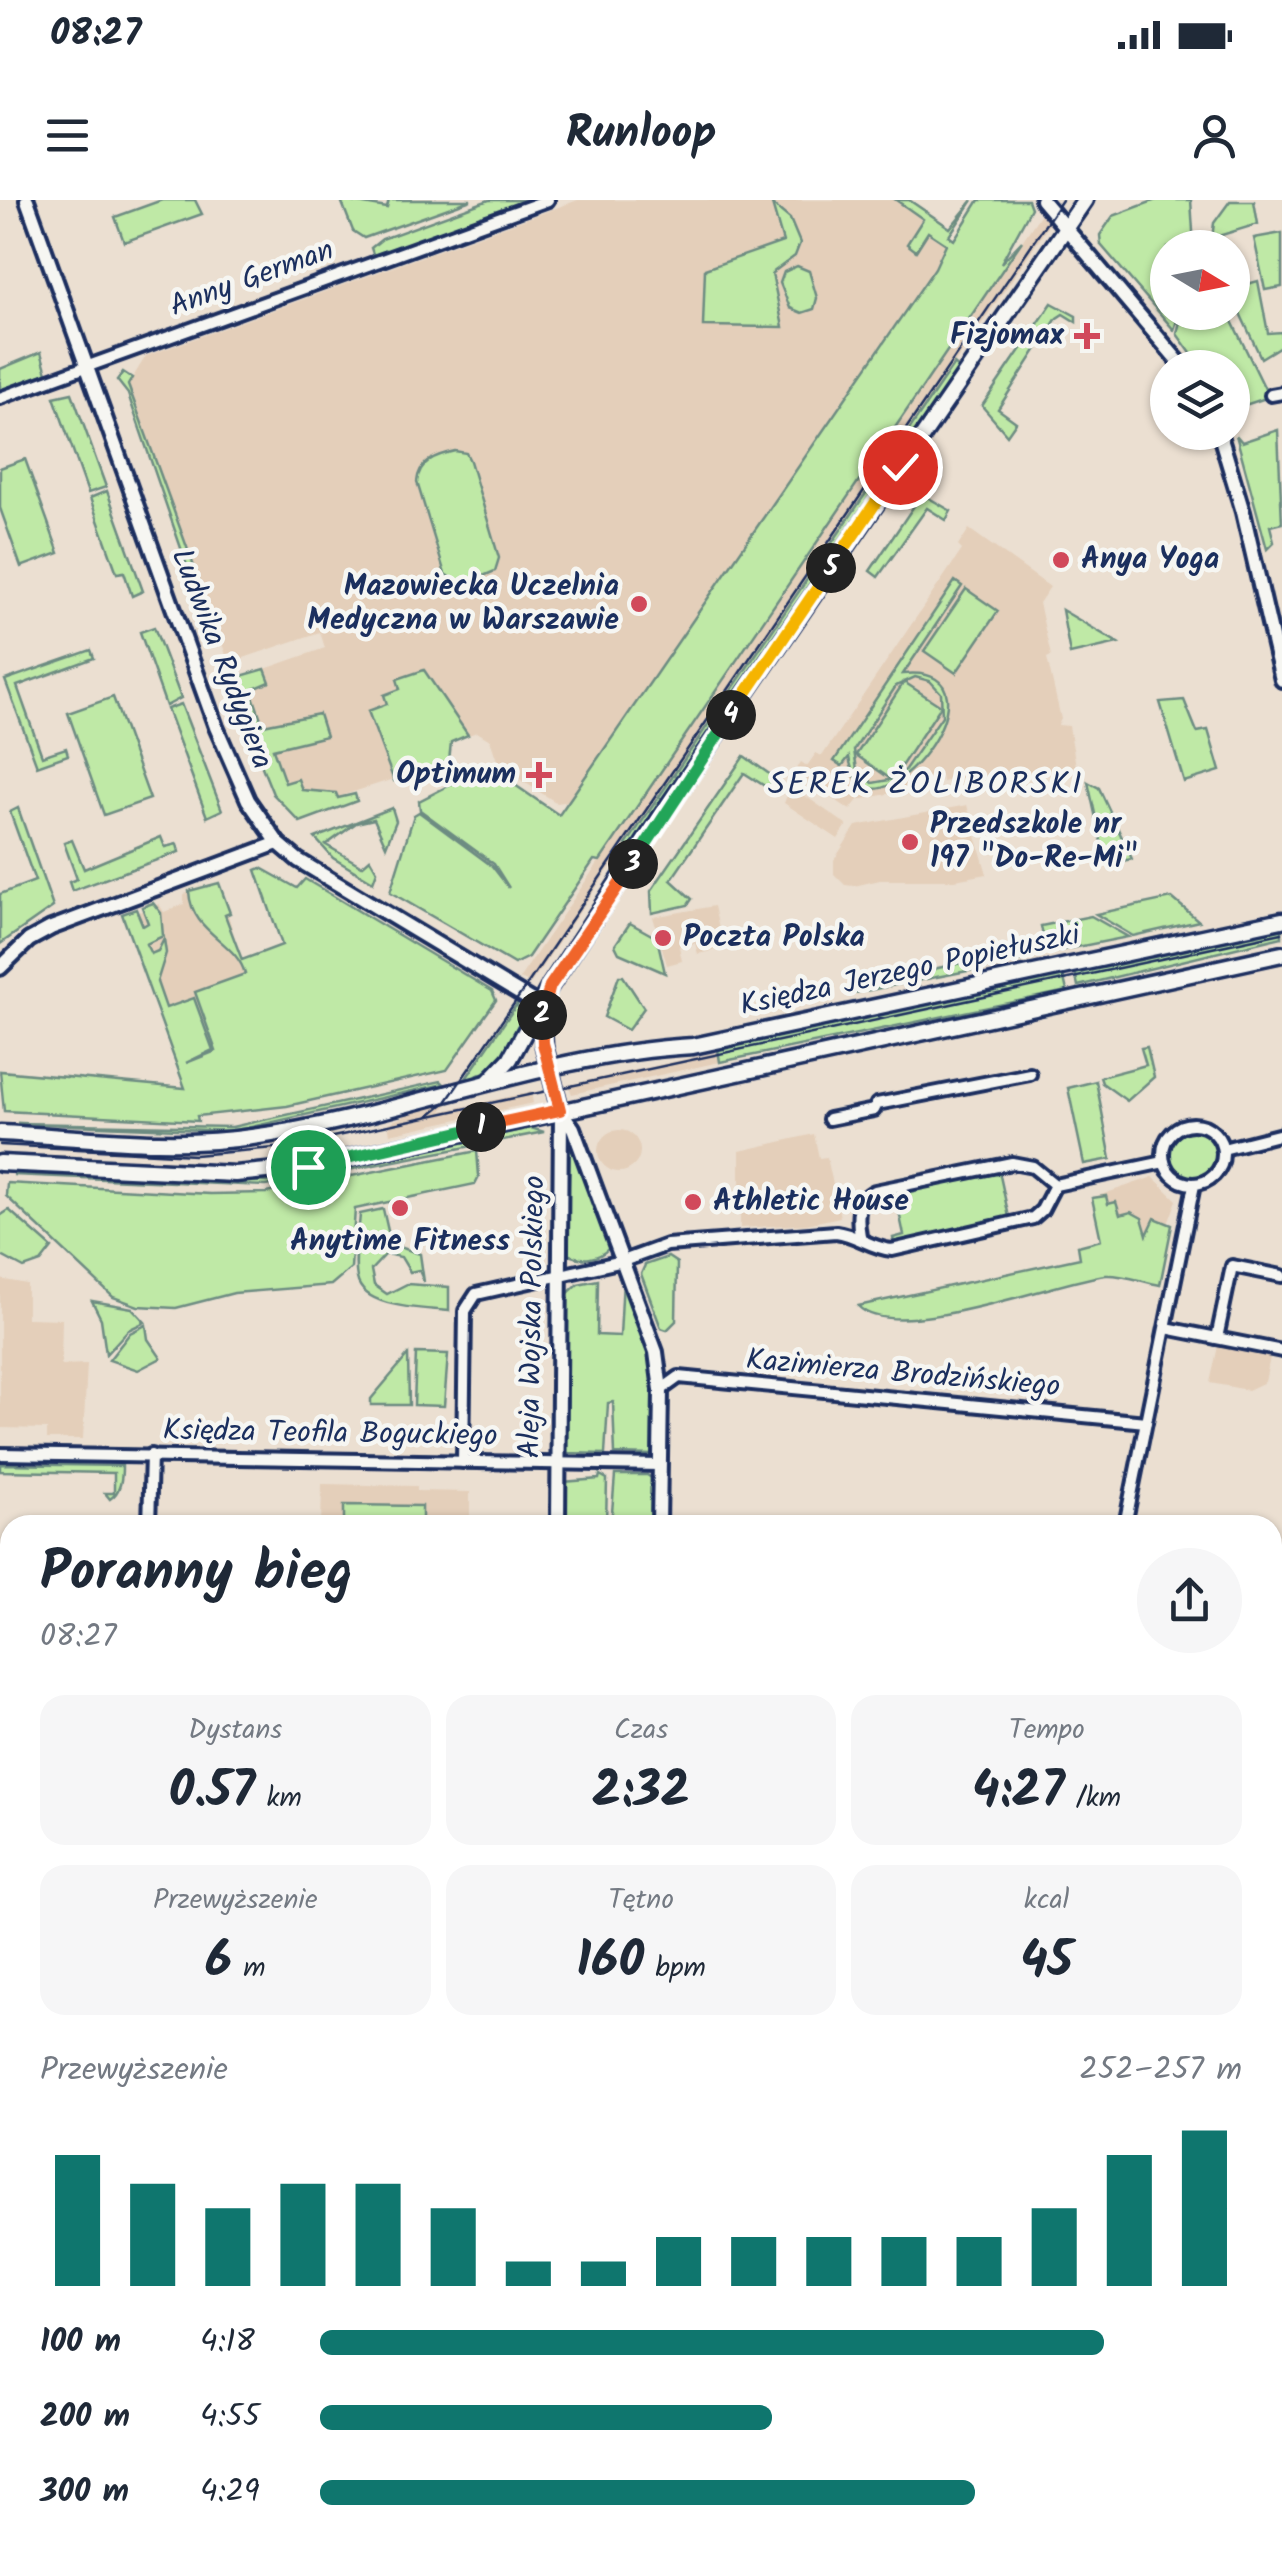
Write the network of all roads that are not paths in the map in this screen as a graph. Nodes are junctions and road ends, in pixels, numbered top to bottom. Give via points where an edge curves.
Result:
1 (27, 200) edge
2 (548, 200) edge
3 (1042, 200) edge
4 (1085, 200) edge
5 (1066, 229) junction
6 (1169, 350) edge
7 (86, 366) junction
8 (0, 398) edge
9 (1224, 450) edge
10 (1279, 654) edge
11 (1282, 680) edge
12 (278, 843) junction
13 (1282, 920) edge
14 (1282, 954) edge
15 (0, 968) edge
16 (542, 1007) junction
17 (549, 1070) junction
18 (1030, 1074) dead end
19 (479, 1086) junction
20 (560, 1110) junction
21 (830, 1119) dead end
22 (0, 1133) edge
23 (1282, 1134) edge
24 (1223, 1149) junction
25 (1164, 1162) junction
26 (0, 1163) edge
27 (1055, 1185) junction
28 (1194, 1185) junction
29 (860, 1236) junction
30 (622, 1262) junction
31 (561, 1276) junction
32 (1282, 1276) edge
33 (1166, 1328) junction
34 (1217, 1338) junction
35 (1282, 1351) edge
36 (662, 1390) junction
37 (1146, 1422) junction
38 (0, 1454) edge
39 (151, 1456) junction
40 (464, 1462) junction
41 (559, 1464) junction
42 (660, 1465) junction
43 (150, 1515) edge
44 (558, 1515) edge
45 (659, 1515) edge
46 (1127, 1515) edge

1 - 7 street, Ludwika Rydygiera
2 - 7 street, Anny German
3 - 5 street
4 - 5 main road
5 - 6 street
5 - 16 main road via 668,806
7 - 8 street
7 - 12 street, Ludwika Rydygiera via 216,727 248,800
9 - 10 street
10 - 11 street
12 - 15 street via 51,928
12 - 16 street, Ludwika Rydygiera via 339,888
13 - 17 main road, Księdza Jerzego Popiełuszki via 693,1046
14 - 20 main road, Księdza Jerzego Popiełuszki
16 - 17 main road, Aleja Wojska Polskiego
16 - 19 main road via 504,1068
17 - 19 main road, Księdza Jerzego Popiełuszki
17 - 20 main road, Aleja Wojska Polskiego
18 - 21 street
19 - 22 main road, Księdza Jerzego Popiełuszki via 231,1140
20 - 26 main road, Księdza Jerzego Popiełuszki via 268,1172
20 - 30 street, Aleja Wojska Polskiego via 573,1128
20 - 31 street, Aleja Wojska Polskiego
23 - 24 street
24 - 25 street via 1203,1125 1182,1126 1166,1141
24 - 28 street via 1213,1178
25 - 27 street
25 - 28 street via 1172,1176
27 - 29 street via 1033,1218 892,1250
27 - 29 street via 1033,1167 1012,1163 875,1192 860,1208
28 - 33 street
29 - 30 street via 836,1232 667,1246
30 - 31 street
30 - 36 street, Aleja Wojska Polskiego via 656,1352
31 - 40 street via 476,1294 466,1305
31 - 41 street, Aleja Wojska Polskiego
32 - 34 street via 1232,1266
33 - 34 street
33 - 37 street
34 - 35 street
36 - 37 street, Kazimierza Brodzińskiego via 679,1377
36 - 42 street, Aleja Wojska Polskiego
37 - 46 street
38 - 39 street, Księdza Teofila Boguckiego
39 - 40 street, Księdza Teofila Boguckiego
39 - 43 street
40 - 41 street, Księdza Teofila Boguckiego
41 - 42 street, Księdza Teofila Boguckiego
41 - 44 street, Aleja Wojska Polskiego
42 - 45 street, Aleja Wojska Polskiego

